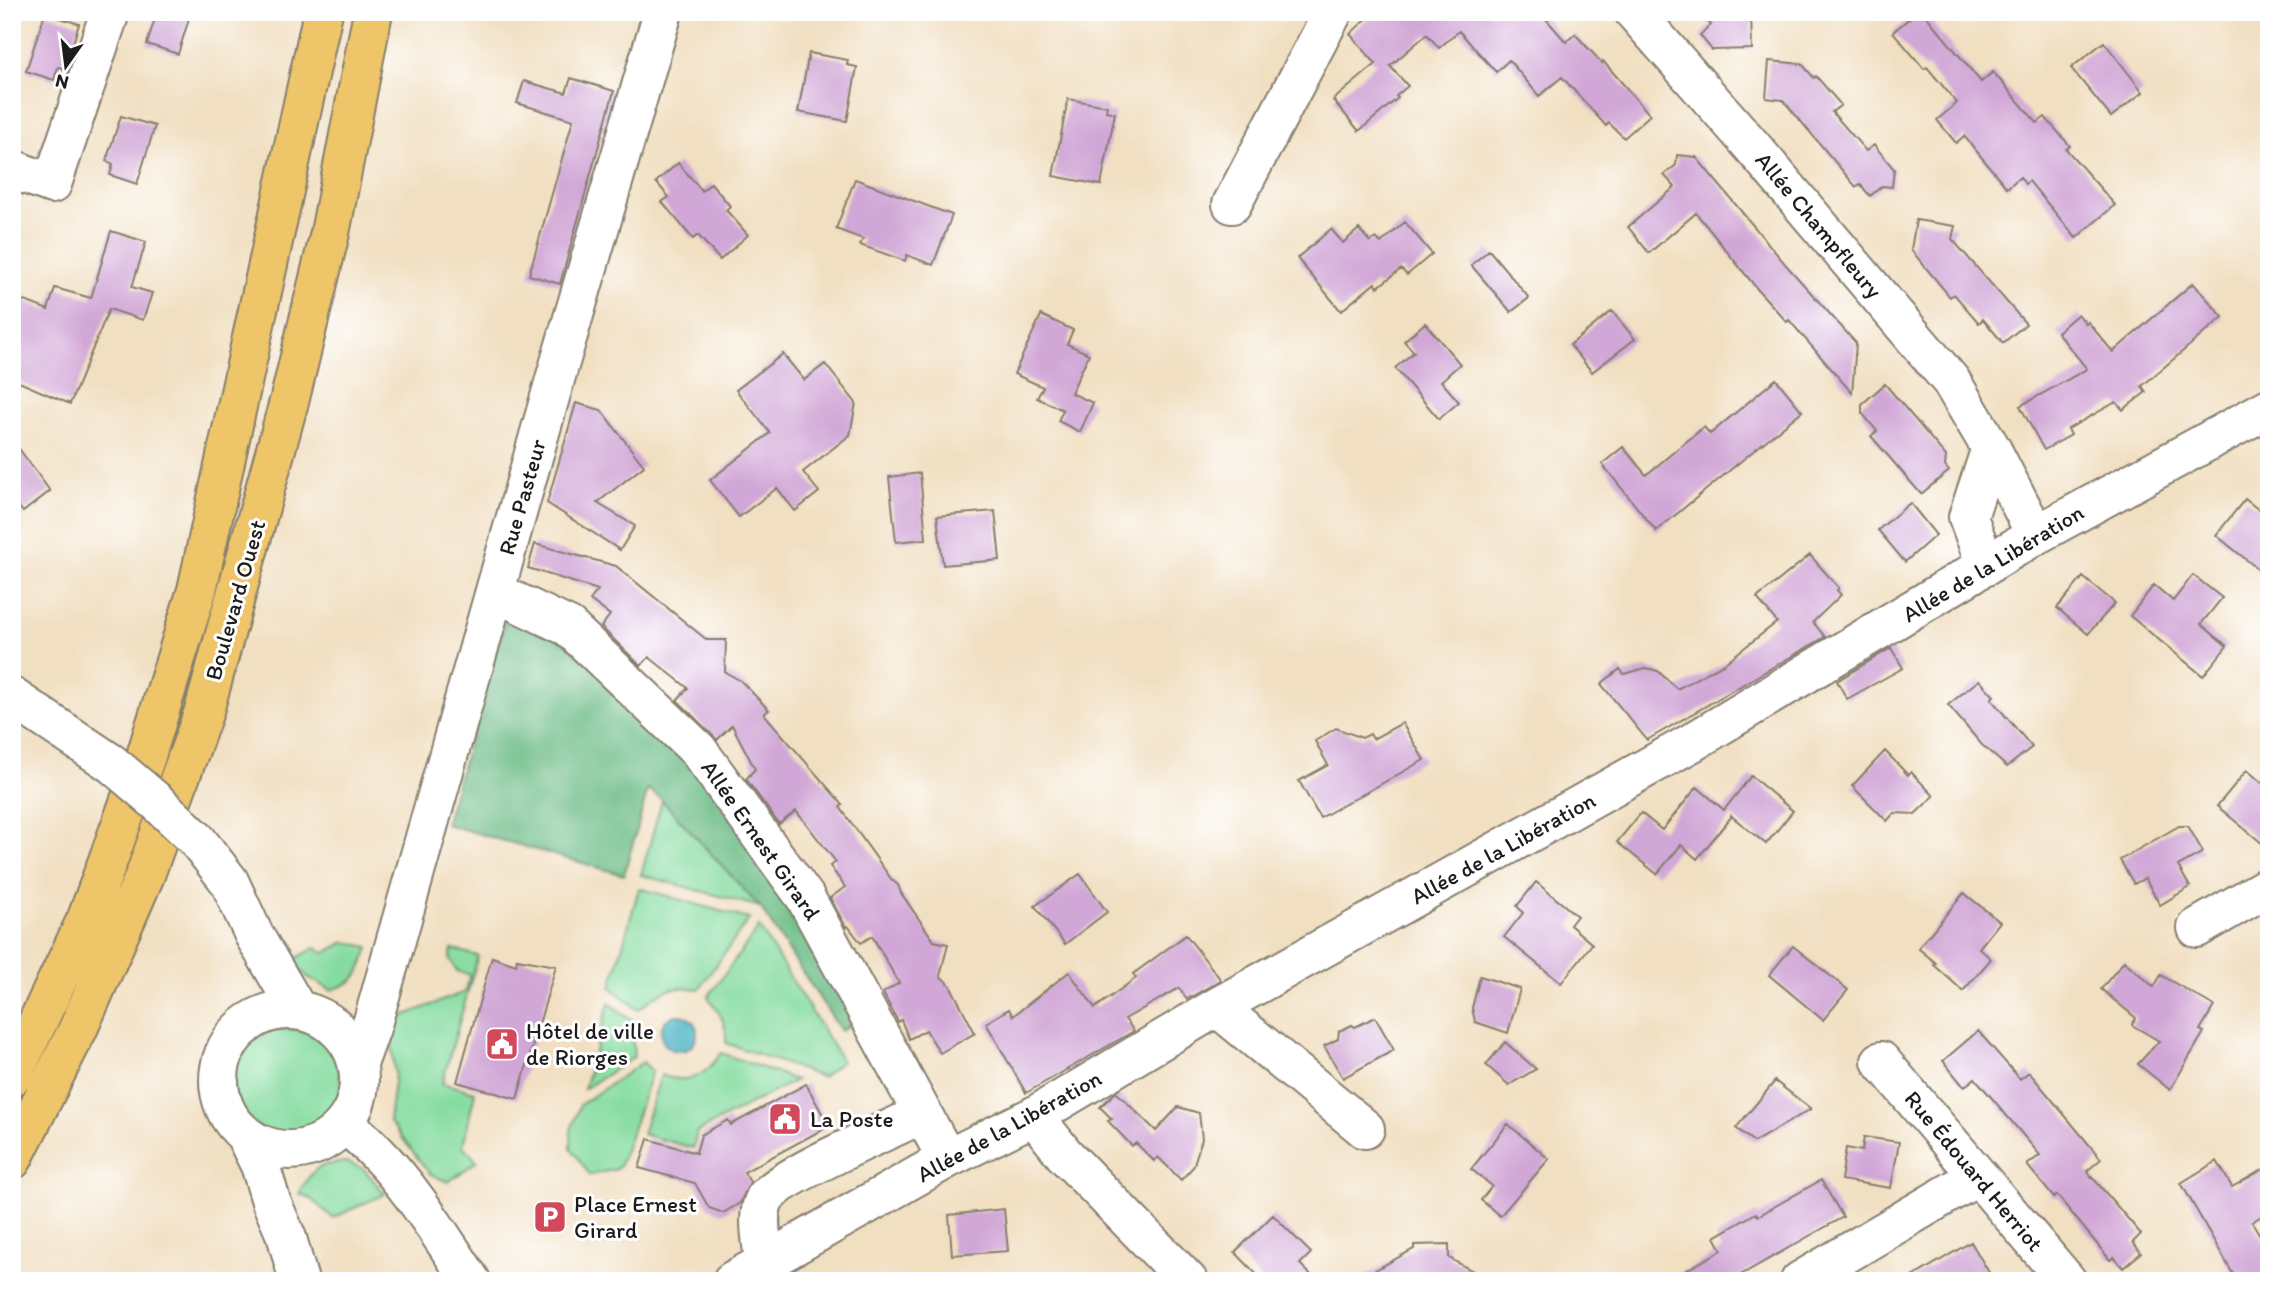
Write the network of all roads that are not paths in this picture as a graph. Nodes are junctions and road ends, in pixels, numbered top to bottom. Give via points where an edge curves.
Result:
1 (110, 12) edge
2 (323, 12) edge
3 (373, 12) edge
4 (397, 12) edge
5 (663, 12) edge
6 (1333, 12) edge
7 (1634, 12) edge
8 (12, 169) edge
9 (1231, 204) dead end
10 (330, 233) junction
11 (2262, 421) edge
12 (1991, 449) junction
13 (2036, 535) junction
14 (1986, 566) junction
15 (495, 592) junction
16 (12, 697) edge
17 (2269, 886) edge
18 (2197, 928) dead end
19 (254, 935) junction
20 (384, 984) junction
21 (1217, 1007) junction
22 (310, 1014) junction
23 (248, 1022) junction
24 (1881, 1061) dead end
25 (358, 1064) junction
26 (12, 1076) edge
27 (922, 1114) junction
28 (1034, 1116) junction
29 (344, 1124) junction
30 (1366, 1129) dead end
31 (244, 1135) junction
32 (306, 1148) junction
33 (947, 1159) junction
34 (12, 1160) edge
35 (1978, 1176) junction
36 (287, 1238) junction
37 (748, 1272) edge
38 (299, 1281) edge
39 (471, 1281) edge
40 (1188, 1281) edge
41 (1800, 1281) edge
42 (2067, 1281) edge

1 - 8 street via 52,184
2 - 26 main road, Boulevard Ouest via 197,590 145,759 87,918
3 - 10 main road, Boulevard Ouest
4 - 10 main road via 370,121
5 - 15 street, Rue Pasteur
6 - 9 street
7 - 12 street, Allée Champfleury via 1951,381
10 - 34 main road, Boulevard Ouest via 204,711 145,874 78,1029
11 - 13 street, Allée de la Libération
12 - 13 street, Allée Champfleury
12 - 14 street via 1968,517
13 - 14 street, Allée de la Libération
14 - 21 street, Allée de la Libération via 1692,743
15 - 20 street, Rue Pasteur
15 - 27 street, Allée Ernest Girard via 569,627 698,750 805,897
16 - 19 street, bridge via 111,763 197,840 229,881
17 - 18 street
19 - 22 street
19 - 23 street
20 - 22 street via 365,1001
20 - 25 street, Rue Pasteur
21 - 28 street, Allée de la Libération
21 - 30 street
22 - 23 street via 280,1010
22 - 25 street via 346,1038
23 - 31 street via 224,1052 218,1078 222,1103
24 - 35 street, Rue Édouard Herriot
25 - 29 street via 356,1102
27 - 33 street, Allée Ernest Girard
27 - 37 street via 776,1188 761,1209
28 - 33 street, Allée de la Libération
28 - 40 street via 1064,1154
29 - 32 street
29 - 39 street via 376,1151 429,1217
31 - 32 street via 267,1147
31 - 36 street
32 - 36 street via 290,1200
33 - 37 street, Allée de la Libération
35 - 41 street
35 - 42 street, Rue Édouard Herriot
36 - 38 street

